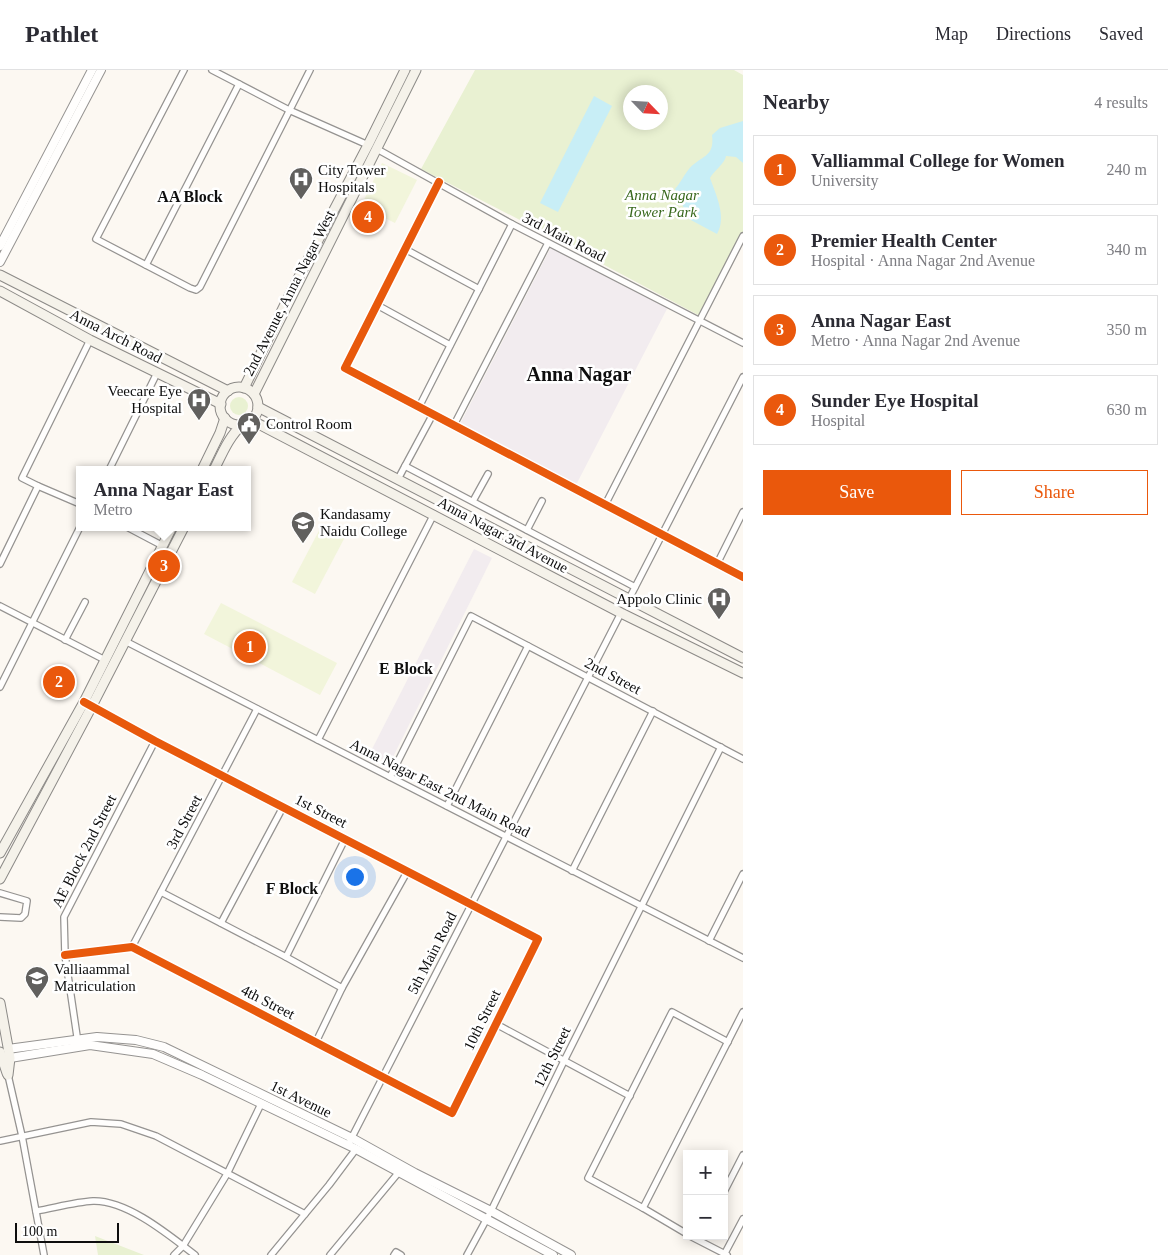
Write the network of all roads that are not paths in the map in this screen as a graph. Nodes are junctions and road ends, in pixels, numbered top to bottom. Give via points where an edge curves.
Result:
1 (92, 70) edge
2 (101, 70) edge
3 (184, 70) edge
4 (212, 70) edge
5 (310, 70) edge
6 (405, 70) edge
7 (416, 70) edge
8 (239, 84) junction
9 (289, 110) junction
10 (368, 145) junction
11 (377, 149) junction
12 (439, 182) junction
13 (512, 224) junction
14 (743, 236) edge
15 (548, 243) junction
16 (0, 246) edge
17 (405, 249) junction
18 (0, 262) edge
19 (146, 265) junction
20 (0, 275) edge
21 (479, 289) junction
22 (0, 291) edge
23 (376, 305) junction
24 (700, 320) junction
25 (90, 340) junction
26 (743, 343) edge
27 (450, 345) junction
28 (157, 373) junction
29 (743, 377) edge
30 (244, 388) junction
31 (224, 389) junction
32 (254, 394) junction
33 (217, 402) junction
34 (419, 407) junction
35 (258, 408) junction
36 (433, 414) junction
37 (225, 418) junction
38 (247, 422) junction
39 (454, 424) junction
40 (111, 466) edge
41 (204, 466) edge
42 (216, 466) edge
43 (405, 466) junction
44 (488, 474) dead end
45 (398, 478) junction
46 (38, 486) junction
47 (542, 501) dead end
48 (76, 502) edge
49 (473, 502) junction
50 (605, 505) junction
51 (743, 512) edge
52 (434, 514) junction
53 (527, 530) junction
54 (78, 531) edge
55 (135, 531) edge
56 (170, 531) edge
57 (182, 531) edge
58 (662, 535) junction
59 (163, 546) junction
60 (0, 564) edge
61 (717, 564) junction
62 (743, 577) edge
63 (635, 587) junction
64 (629, 599) junction
65 (85, 602) dead end
66 (0, 606) edge
67 (622, 613) junction
68 (32, 622) junction
69 (65, 640) junction
70 (125, 641) junction
71 (528, 646) junction
72 (743, 658) edge
73 (105, 660) junction
74 (743, 673) edge
75 (588, 678) junction
76 (0, 687) edge
77 (88, 704) junction
78 (257, 708) junction
79 (653, 711) junction
80 (318, 740) junction
81 (155, 741) junction
82 (721, 747) junction
83 (743, 758) edge
84 (222, 776) junction
85 (390, 777) junction
86 (447, 806) junction
87 (283, 807) junction
88 (506, 836) junction
89 (344, 839) junction
90 (0, 853) edge
91 (572, 870) junction
92 (407, 872) junction
93 (743, 874) edge
94 (0, 879) edge
95 (161, 892) junction
96 (0, 893) edge
97 (471, 904) junction
98 (641, 906) junction
99 (0, 917) edge
100 (221, 923) junction
101 (538, 939) joint
102 (709, 941) junction
103 (132, 947) junction
104 (66, 955) junction
105 (286, 956) junction
106 (743, 958) edge
107 (342, 988) junction
108 (0, 1003) edge
109 (743, 1012) edge
110 (496, 1024) junction
111 (78, 1042) junction
112 (316, 1042) junction
113 (728, 1042) junction
114 (3, 1055) edge
115 (564, 1061) junction
116 (8, 1075) joint
117 (382, 1078) junction
118 (630, 1096) junction
119 (261, 1104) junction
120 (452, 1113) joint
121 (22, 1136) junction
122 (0, 1141) edge
123 (350, 1142) junction
124 (356, 1149) junction
125 (743, 1155) edge
126 (399, 1172) junction
127 (227, 1174) junction
128 (728, 1184) edge
129 (643, 1208) junction
130 (36, 1211) junction
131 (491, 1212) junction
132 (305, 1214) junction
133 (486, 1219) junction
134 (743, 1219) edge
135 (683, 1232) edge
136 (702, 1240) edge
137 (183, 1246) junction
138 (726, 1254) edge
139 (44, 1255) edge
140 (174, 1255) edge
141 (195, 1255) edge
142 (271, 1255) edge
143 (330, 1255) edge
144 (394, 1255) edge
145 (401, 1255) edge
146 (467, 1255) edge
147 (553, 1255) edge
148 (571, 1255) edge

1 - 16 street
2 - 18 street
3 - 19 street via 96,239
4 - 8 street
5 - 9 street
6 - 10 main road, 2nd Avenue, Anna Nagar West
7 - 11 main road, 2nd Avenue, Anna Nagar West
8 - 9 street
8 - 19 street
9 - 10 street
9 - 19 street via 200,287 196,290 190,288
10 - 30 main road, 2nd Avenue, Anna Nagar West
11 - 12 street, 3rd Main Road
11 - 32 main road, 2nd Avenue, Anna Nagar West
12 - 13 street, 3rd Main Road
12 - 17 street
13 - 15 street, 3rd Main Road
13 - 21 street
14 - 24 street
15 - 24 street, 3rd Main Road
15 - 39 street
17 - 21 street
17 - 23 street
20 - 31 main road
21 - 27 street
22 - 25 main road, Anna Arch Road
23 - 27 street
23 - 34 street via 344,368
24 - 26 street, 3rd Main Road
24 - 50 street
25 - 28 main road, Anna Arch Road
25 - 46 street via 22,478
27 - 34 street
28 - 33 main road, Anna Arch Road
28 - 40 street
29 - 58 street
30 - 31 main road
30 - 32 main road
31 - 33 main road
32 - 35 main road
33 - 37 main road
34 - 36 street
35 - 38 main road via 256,415
35 - 45 main road, Anna Nagar 3rd Avenue
36 - 39 street
36 - 43 street
37 - 38 main road via 235,424
37 - 41 main road
38 - 42 main road via 236,430
38 - 52 main road, Anna Nagar 3rd Avenue
39 - 50 street
43 - 45 street
43 - 49 street
44 - 49 street
45 - 64 main road, Anna Nagar 3rd Avenue
46 - 48 street
46 - 60 street
47 - 53 street
49 - 53 street
50 - 58 street
51 - 61 street
52 - 67 main road, Anna Nagar 3rd Avenue
52 - 80 street
53 - 63 street
54 - 68 street
55 - 59 street
56 - 59 main road
57 - 70 main road
58 - 61 street
58 - 63 street
59 - 73 main road
61 - 62 street
63 - 64 street
64 - 72 main road, Anna Nagar 3rd Avenue
65 - 69 street
66 - 68 street
67 - 74 main road, Anna Nagar 3rd Avenue
67 - 75 street, 5th Main Road
68 - 69 street
68 - 76 street
69 - 73 street
70 - 77 main road
70 - 78 street, Anna Nagar East 2nd Main Road
71 - 75 street, 2nd Street
71 - 85 street, 2nd Street via 471,616
71 - 86 street
73 - 77 main road
75 - 79 street, 2nd Street
75 - 88 street, 5th Main Road
77 - 81 street, 1st Street
77 - 90 main road
77 - 94 main road
78 - 80 street, Anna Nagar East 2nd Main Road
78 - 84 street, 3rd Street
79 - 82 street, 2nd Street
79 - 91 street
80 - 85 street, Anna Nagar East 2nd Main Road
81 - 84 street, 1st Street
81 - 104 street, AE Block 2nd Street via 64,917
82 - 83 street, 2nd Street
82 - 98 street, 12th Street
84 - 87 street, 1st Street
84 - 95 street, 3rd Street
85 - 86 street, Anna Nagar East 2nd Main Road
86 - 88 street, Anna Nagar East 2nd Main Road
87 - 89 street, 1st Street
87 - 100 street
88 - 91 street, Anna Nagar East 2nd Main Road
88 - 97 street, 5th Main Road
89 - 92 street, 1st Street
89 - 105 street
91 - 98 street, Anna Nagar East 2nd Main Road
92 - 97 street, 1st Street
92 - 107 street
93 - 102 street
95 - 100 street
95 - 103 street, 3rd Street
96 - 99 street via 27,901 22,918
97 - 101 street, 1st Street
97 - 117 street, 5th Main Road
98 - 102 street, Anna Nagar East 2nd Main Road
98 - 115 street, 12th Street
100 - 105 street
101 - 110 street, 10th Street
102 - 106 street, Anna Nagar East 2nd Main Road
103 - 104 street
103 - 112 street, 4th Street
104 - 111 street, AE Block 2nd Street
105 - 107 street
107 - 112 street
108 - 114 main road
109 - 113 street
110 - 115 street
110 - 120 street, 10th Street
111 - 114 street, 1st Avenue
111 - 119 street, 1st Avenue via 153,1054
111 - 123 street, 1st Avenue via 97,1037 136,1040 164,1047
112 - 117 street, 4th Street
113 - 118 street via 672,1012
113 - 129 street
114 - 116 main road
115 - 118 street
115 - 131 street, 12th Street
116 - 121 street
117 - 120 street, 4th Street
117 - 123 street, 5th Main Road
118 - 129 street via 588,1178
119 - 123 street, 1st Avenue
119 - 127 street
121 - 122 street
121 - 127 street via 92,1122 120,1124 156,1136
121 - 130 street
123 - 124 street, 1st Avenue
123 - 131 street, 1st Avenue
124 - 126 street, 1st Avenue
124 - 132 street
125 - 128 street
126 - 133 street, 1st Avenue
126 - 143 street
127 - 132 street
127 - 137 street
129 - 135 street
130 - 137 street via 94,1201 113,1204 140,1216
130 - 139 street
131 - 133 street, 12th Street
131 - 148 street, 1st Avenue
132 - 142 street
133 - 146 street, 12th Street
133 - 147 street, 1st Avenue
134 - 138 street
136 - 138 street
137 - 140 street
137 - 141 street
144 - 145 street via 396,1252

